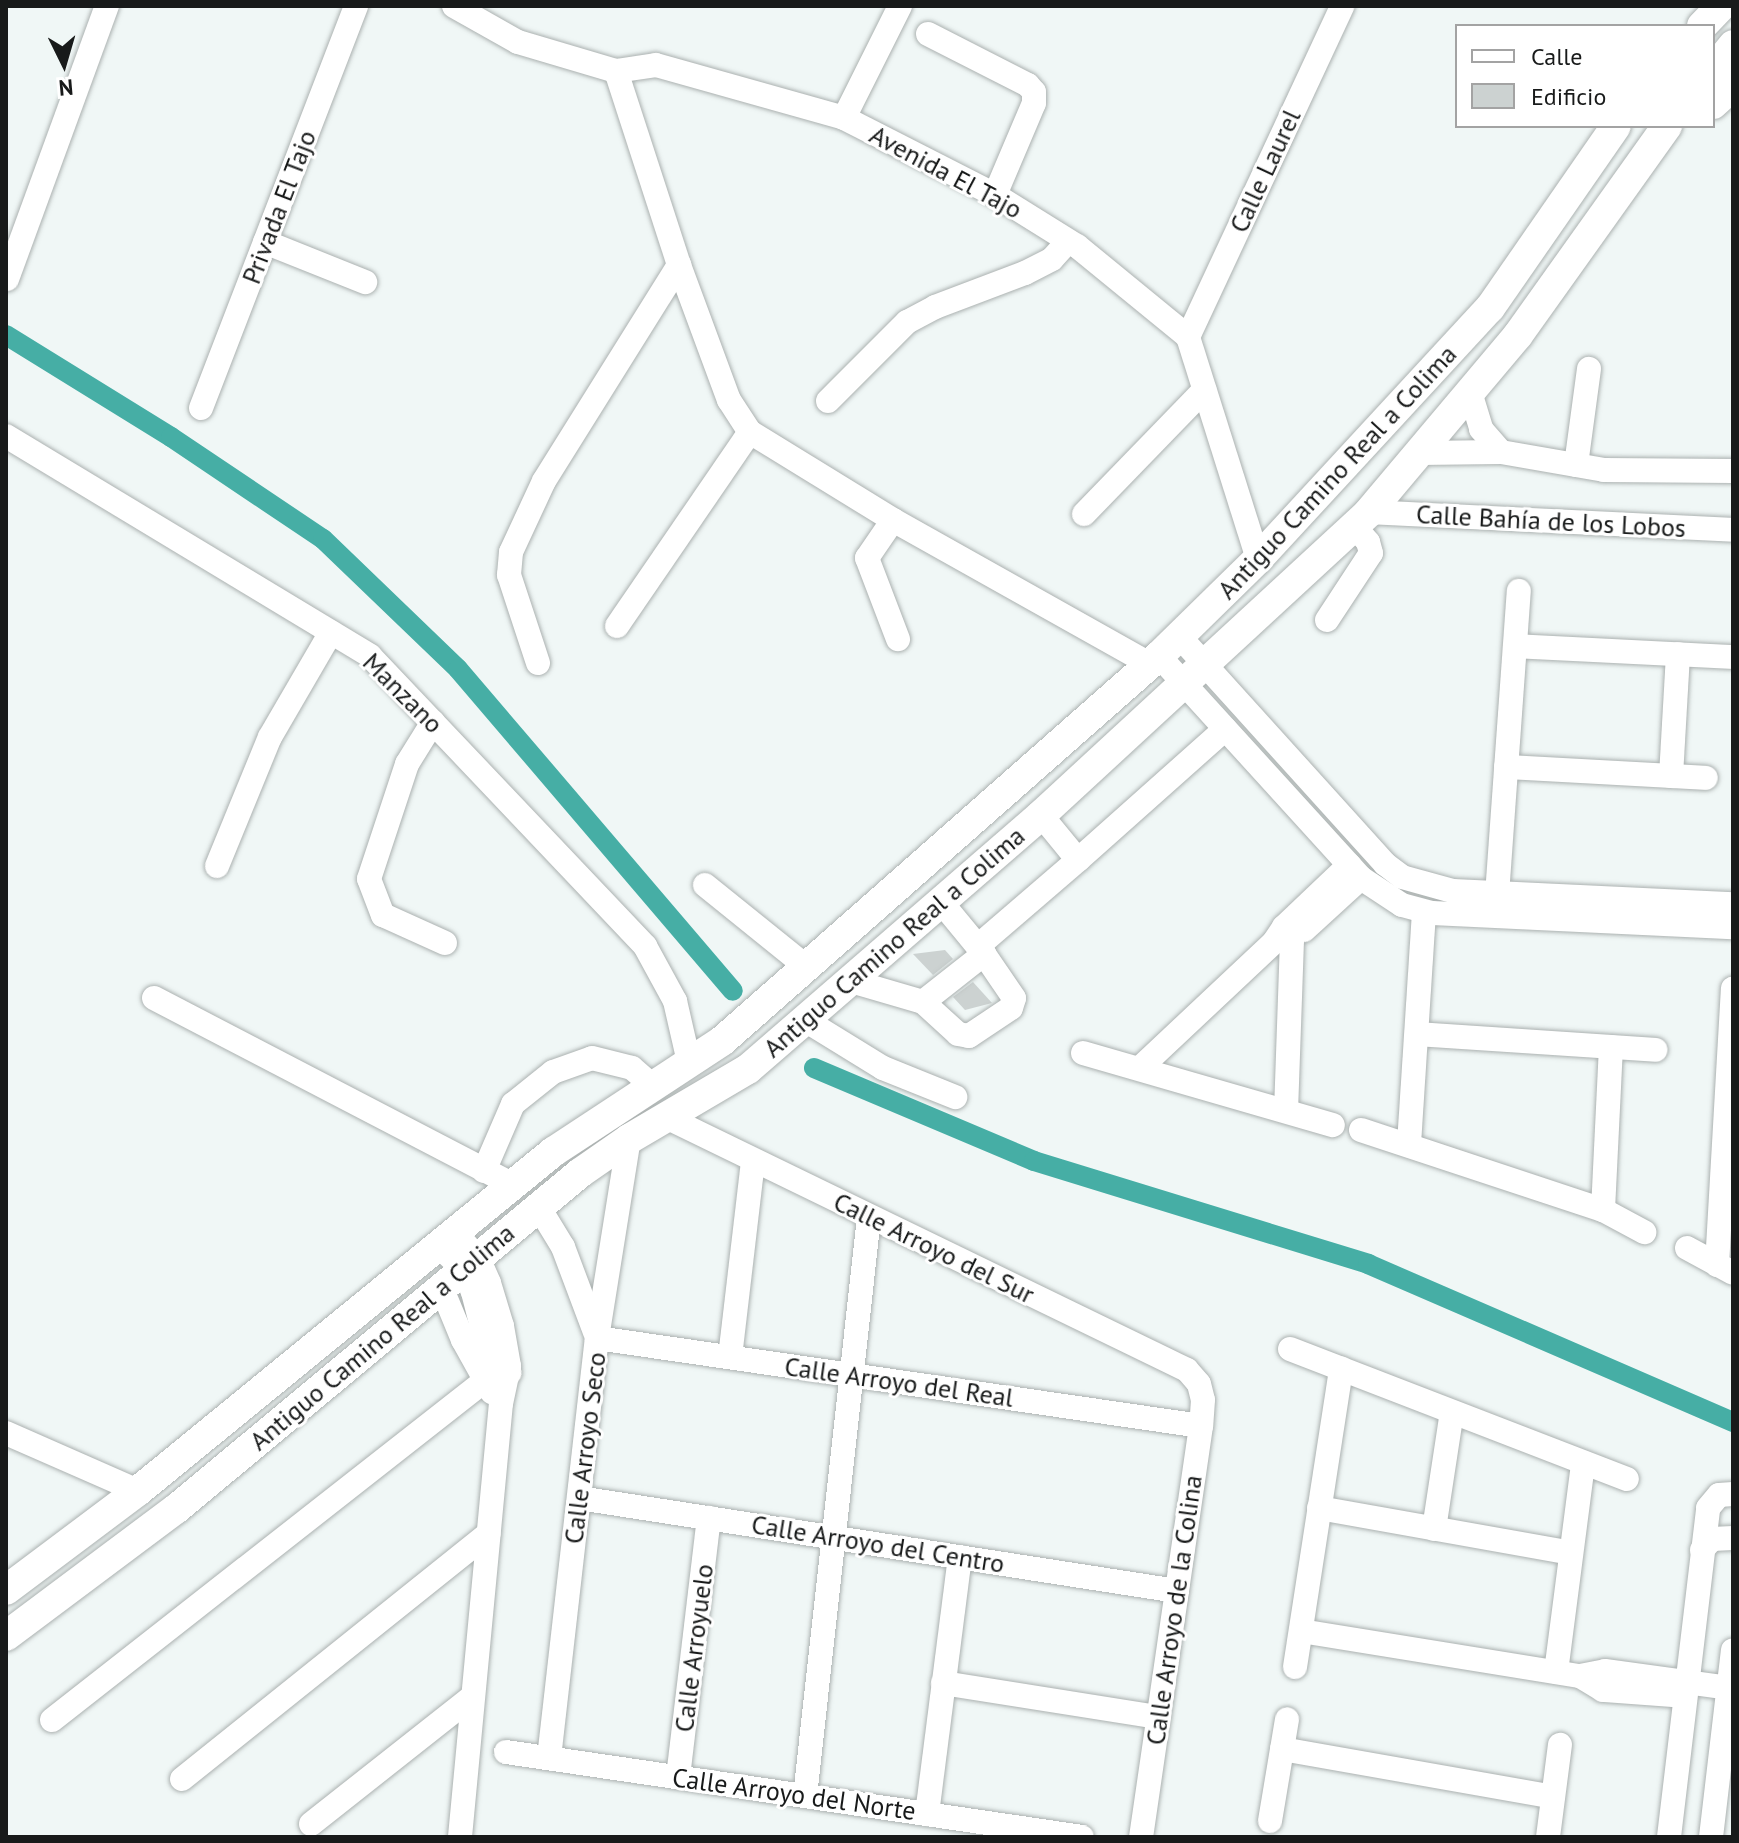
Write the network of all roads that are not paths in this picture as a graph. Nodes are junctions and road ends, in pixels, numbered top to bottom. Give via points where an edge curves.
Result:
1 (107, 6) edge
2 (356, 6) edge
3 (454, 6) edge
4 (900, 6) edge
5 (1342, 6) edge
6 (1721, 6) edge
7 (1704, 24) edge
8 (928, 34) dead end
9 (1733, 45) edge
10 (1715, 68) edge
11 (616, 71) junction
12 (1733, 86) edge
13 (1715, 102) edge
14 (844, 118) junction
15 (1615, 128) edge
16 (1666, 128) edge
17 (1686, 128) edge
18 (1645, 157) junction
19 (995, 195) junction
20 (1068, 241) junction
21 (265, 242) junction
22 (679, 265) junction
23 (7, 279) edge
24 (365, 282) dead end
25 (1188, 337) junction
26 (1589, 369) dead end
27 (1204, 390) junction
28 (1470, 392) junction
29 (828, 401) dead end
30 (201, 408) dead end
31 (750, 432) junction
32 (6, 436) edge
33 (1501, 452) junction
34 (1419, 453) junction
35 (1576, 465) junction
36 (1733, 471) edge
37 (1084, 514) dead end
38 (1362, 519) junction
39 (893, 520) junction
40 (1733, 530) edge
41 (1258, 559) junction
42 (1519, 591) dead end
43 (1327, 620) dead end
44 (617, 626) dead end
45 (331, 632) junction
46 (898, 639) dead end
47 (1515, 646) junction
48 (1162, 652) junction
49 (1678, 654) junction
50 (1733, 657) edge
51 (538, 663) dead end
52 (1194, 673) junction
53 (433, 722) junction
54 (1225, 729) junction
55 (1514, 767) junction
56 (1671, 776) junction
57 (1706, 778) dead end
58 (1041, 815) junction
59 (1078, 860) junction
60 (217, 866) dead end
61 (1355, 871) junction
62 (705, 885) dead end
63 (1505, 895) junction
64 (942, 903) junction
65 (1733, 904) edge
66 (1428, 912) junction
67 (1733, 927) edge
68 (1283, 936) junction
69 (445, 943) dead end
70 (981, 950) junction
71 (808, 968) junction
72 (851, 981) junction
73 (1733, 988) edge
74 (154, 998) dead end
75 (923, 1002) junction
76 (805, 1020) junction
77 (1417, 1034) junction
78 (1611, 1047) junction
79 (1655, 1050) dead end
80 (1083, 1053) dead end
81 (1731, 1057) edge
82 (689, 1062) junction
83 (1140, 1068) junction
84 (653, 1086) junction
85 (955, 1097) dead end
86 (1286, 1109) junction
87 (666, 1117) junction
88 (1333, 1125) dead end
89 (1361, 1130) dead end
90 (629, 1139) junction
91 (1409, 1144) junction
92 (753, 1162) junction
93 (484, 1171) junction
94 (513, 1185) junction
95 (538, 1206) junction
96 (1603, 1210) junction
97 (869, 1217) junction
98 (1644, 1232) dead end
99 (447, 1239) junction
100 (1687, 1248) dead end
101 (1725, 1269) edge
102 (461, 1272) junction
103 (597, 1338) junction
104 (1290, 1349) dead end
105 (730, 1357) junction
106 (1341, 1369) junction
107 (851, 1375) junction
108 (496, 1377) junction
109 (1199, 1384) joint
110 (1452, 1412) junction
111 (1201, 1426) junction
112 (6, 1433) edge
113 (1583, 1463) junction
114 (1627, 1479) dead end
115 (138, 1491) junction
116 (1733, 1494) edge
117 (579, 1498) junction
118 (1319, 1508) junction
119 (709, 1518) junction
120 (1434, 1529) junction
121 (489, 1533) junction
122 (833, 1538) junction
123 (1733, 1538) edge
124 (1702, 1550) junction
125 (1571, 1553) junction
126 (960, 1557) junction
127 (6, 1590) edge
128 (1177, 1591) junction
129 (1301, 1631) junction
130 (6, 1636) edge
131 (1733, 1650) edge
132 (1295, 1667) dead end
133 (1568, 1674) junction
134 (943, 1683) junction
135 (1686, 1689) junction
136 (1728, 1694) junction
137 (473, 1696) junction
138 (1158, 1717) junction
139 (1287, 1719) dead end
140 (52, 1720) dead end
141 (1560, 1745) dead end
142 (1282, 1749) junction
143 (506, 1752) dead end
144 (549, 1758) junction
145 (678, 1777) junction
146 (182, 1779) dead end
147 (805, 1796) junction
148 (1553, 1797) junction
149 (927, 1814) junction
150 (1270, 1821) dead end
151 (311, 1824) dead end
152 (460, 1837) edge
153 (1082, 1837) edge
154 (1141, 1837) edge
155 (1548, 1837) edge
156 (1669, 1837) edge
157 (1711, 1837) edge

1 - 23 street
2 - 21 street, Privada El Tajo
3 - 11 street, Avenida El Tajo via 518,42
4 - 14 street
5 - 25 street, Calle Laurel
6 - 7 main road
8 - 19 street via 1034,92
9 - 10 main road
11 - 14 street, Avenida El Tajo via 656,65
11 - 22 street
12 - 13 main road
14 - 19 street, Avenida El Tajo
15 - 41 main road, Antiguo Camino Real a Colima via 1490,308
16 - 18 main road, Antiguo Camino Real a Colima
17 - 18 main road
18 - 28 main road, Antiguo Camino Real a Colima via 1518,335
19 - 20 street, Avenida El Tajo
20 - 25 street, Avenida El Tajo
20 - 29 street via 1052,259 1025,273 907,322
21 - 24 street
21 - 30 street, Privada El Tajo
22 - 31 street via 729,400
22 - 51 street via 544,481 511,552 509,575
25 - 27 street
26 - 35 street
27 - 37 street
27 - 41 street
28 - 33 street via 1481,429
28 - 34 main road, Antiguo Camino Real a Colima
31 - 39 street
31 - 44 street
32 - 45 street, Manzano
33 - 34 street
33 - 35 street
34 - 38 main road, Antiguo Camino Real a Colima
35 - 36 street
38 - 40 street, Calle Bahía de los Lobos
38 - 43 street via 1371,553
38 - 52 main road, Antiguo Camino Real a Colima
39 - 46 street via 867,558
39 - 48 street
41 - 48 main road, Antiguo Camino Real a Colima
42 - 47 street
45 - 53 street, Manzano via 370,656
45 - 60 street via 270,737
47 - 49 street
47 - 55 street
48 - 52 street
48 - 71 main road, Antiguo Camino Real a Colima
49 - 50 street
49 - 56 street
52 - 54 street
52 - 58 main road, Antiguo Camino Real a Colima
52 - 63 street via 1402,877 1430,887
53 - 69 street via 407,764 369,879 383,915
53 - 82 street, Manzano via 645,946 675,1001
54 - 59 street
54 - 61 street
55 - 56 street
55 - 63 street
56 - 57 street
58 - 59 street
58 - 64 main road, Antiguo Camino Real a Colima
59 - 70 street
61 - 66 street via 1385,896
61 - 68 street
62 - 71 street
63 - 65 street
64 - 70 street
64 - 72 main road, Antiguo Camino Real a Colima
66 - 67 street
66 - 77 street via 1419,965
68 - 83 street
68 - 86 street
70 - 75 street
70 - 75 street via 1014,998 1011,1008 969,1036 958,1034
71 - 82 main road, Antiguo Camino Real a Colima
72 - 75 street
72 - 76 main road, Antiguo Camino Real a Colima
73 - 81 street
74 - 93 street
76 - 85 street via 883,1068
76 - 87 main road, Antiguo Camino Real a Colima via 748,1069
77 - 78 street
77 - 91 street
78 - 79 street
78 - 96 street
80 - 83 street
81 - 101 street
82 - 84 main road, Antiguo Camino Real a Colima
83 - 86 street
84 - 93 street via 632,1068 592,1058 553,1072 513,1104
84 - 94 main road, Antiguo Camino Real a Colima
86 - 88 street
87 - 90 main road, Antiguo Camino Real a Colima
87 - 92 street, Calle Arroyo del Sur
89 - 91 street
90 - 95 main road, Antiguo Camino Real a Colima
90 - 103 street, Calle Arroyo Seco
91 - 96 street
92 - 97 street, Calle Arroyo del Sur
92 - 105 street
93 - 94 street
94 - 99 main road, Antiguo Camino Real a Colima
95 - 102 main road, Antiguo Camino Real a Colima
95 - 103 street via 573,1270
96 - 98 street
97 - 107 street
97 - 109 street, Calle Arroyo del Sur via 1187,1370
99 - 102 street
99 - 115 main road, Antiguo Camino Real a Colima
100 - 101 street
102 - 108 street
102 - 108 street via 488,1309
102 - 130 main road, Antiguo Camino Real a Colima via 176,1509
103 - 105 street, Calle Arroyo del Real
103 - 117 street, Calle Arroyo Seco
104 - 106 street
105 - 107 street, Calle Arroyo del Real
106 - 110 street
106 - 118 street
107 - 111 street, Calle Arroyo del Real
107 - 122 street
108 - 121 street via 501,1403
108 - 140 street
109 - 111 street, Calle Arroyo de la Colina
110 - 113 street
110 - 120 street
111 - 128 street, Calle Arroyo de la Colina
112 - 115 street
113 - 114 street
113 - 125 street
115 - 127 main road, Antiguo Camino Real a Colima
116 - 124 street via 1719,1495 1710,1503
117 - 119 street, Calle Arroyo del Centro
117 - 144 street, Calle Arroyo Seco
118 - 120 street
118 - 129 street
119 - 122 street, Calle Arroyo del Centro
119 - 145 street, Calle Arroyuelo
120 - 125 street
121 - 137 street
121 - 146 street
122 - 126 street, Calle Arroyo del Centro
122 - 147 street
123 - 124 street via 1712,1539
124 - 135 street
125 - 133 street
126 - 128 street, Calle Arroyo del Centro
126 - 134 street
128 - 138 street, Calle Arroyo de la Colina
129 - 132 street
129 - 133 street
131 - 136 street
133 - 135 street via 1603,1690
134 - 138 street
134 - 149 street
135 - 136 street
135 - 156 street
136 - 157 street
137 - 151 street
137 - 152 street
138 - 154 street, Calle Arroyo de la Colina
139 - 142 street
141 - 148 street
142 - 148 street
142 - 150 street
143 - 144 street, Calle Arroyo del Norte
144 - 145 street, Calle Arroyo del Norte
145 - 147 street, Calle Arroyo del Norte
147 - 149 street, Calle Arroyo del Norte
148 - 155 street
149 - 153 street, Calle Arroyo del Norte

